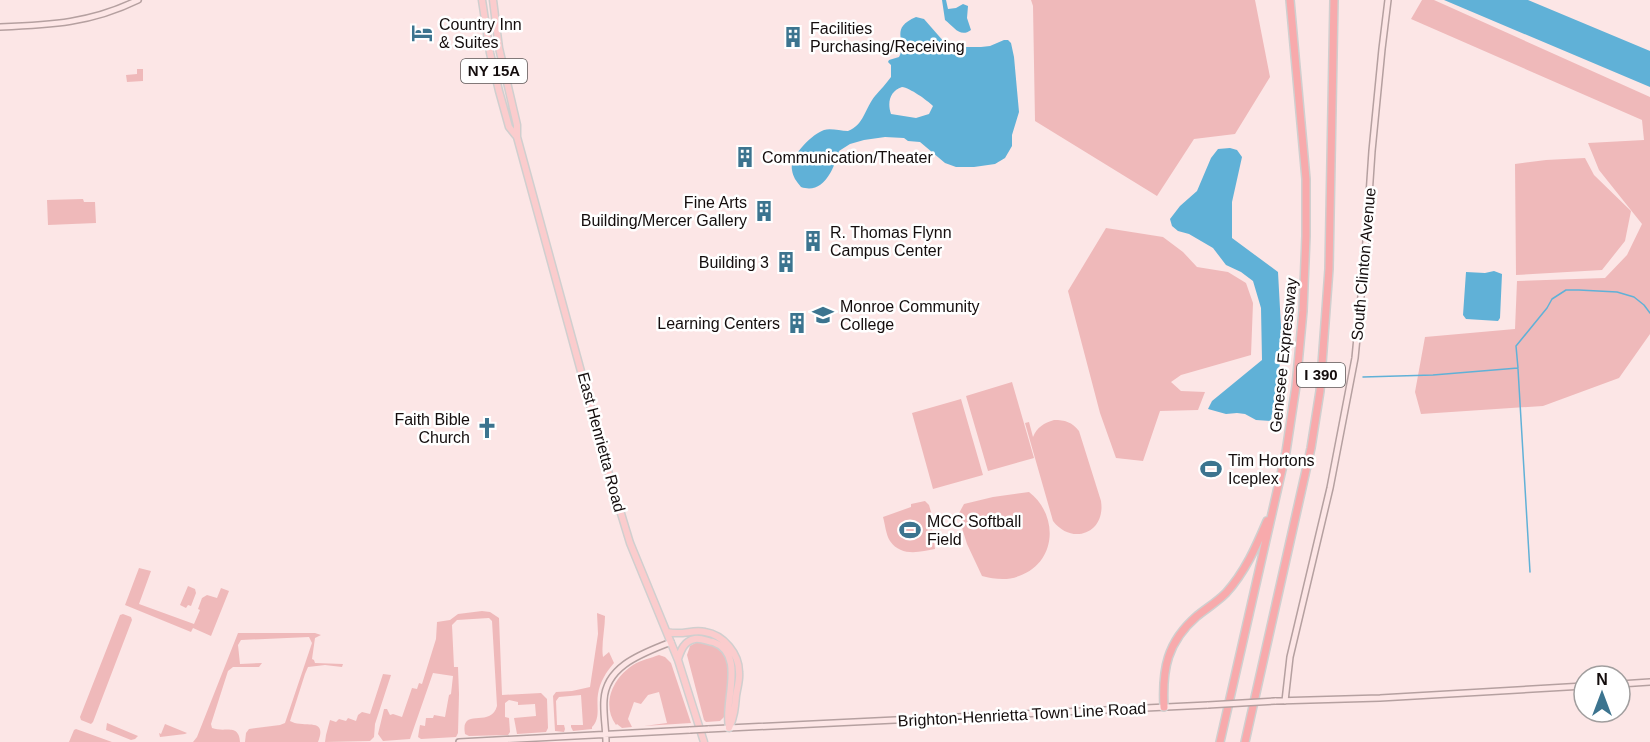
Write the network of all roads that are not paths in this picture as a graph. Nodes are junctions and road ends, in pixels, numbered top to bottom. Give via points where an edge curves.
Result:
1 (138, 0) edge
2 (482, 0) edge
3 (492, 0) edge
4 (1290, 0) edge
5 (1334, 0) edge
6 (1388, 0) edge
7 (0, 27) edge
8 (517, 137) junction
9 (1275, 499) junction
10 (668, 632) junction
11 (671, 642) junction
12 (678, 660) junction
13 (1650, 682) edge
14 (1632, 683) edge
15 (1572, 687) edge
16 (1285, 701) junction
17 (1164, 707) junction
18 (729, 728) junction
19 (606, 735) junction
20 (459, 742) edge
21 (606, 742) edge
22 (704, 742) edge
23 (1220, 742) edge
24 (1245, 742) edge

1 - 7 street via 78,21
2 - 8 main road, East Henrietta Road / NY 15A via 499,92 508,127
3 - 8 main road, East Henrietta Road / NY 15A
4 - 9 highway, Genesee Expressway / I 390 via 1306,179 1306,236 1296,386
5 - 24 highway, I 390 via 1329,269 1320,391 1311,448
6 - 16 street, South Clinton Avenue via 1355,358 1330,488 1290,657
8 - 10 main road, East Henrietta Road / NY 15A via 630,543
9 - 17 highway via 1243,571 1217,601 1184,629 1171,648 1164,672
9 - 23 highway, Genesee Expressway / I 390
10 - 11 main road, East Henrietta Road / NY 15A
10 - 18 main road via 705,632 717,636 734,652 740,672
11 - 12 main road, East Henrietta Road / NY 15A
11 - 19 street via 630,661 612,676 604,700
12 - 18 main road via 691,639 718,644 725,651 733,672 726,716
12 - 22 main road, East Henrietta Road / NY 15A
13 - 14 street
15 - 16 street, Brighton-Henrietta Town Line Road
16 - 17 street, Brighton-Henrietta Town Line Road, bridge
17 - 18 street, Brighton-Henrietta Town Line Road
18 - 19 street, Brighton-Henrietta Town Line Road, bridge
19 - 20 street, Brighton-Henrietta Town Line Road
19 - 21 street

